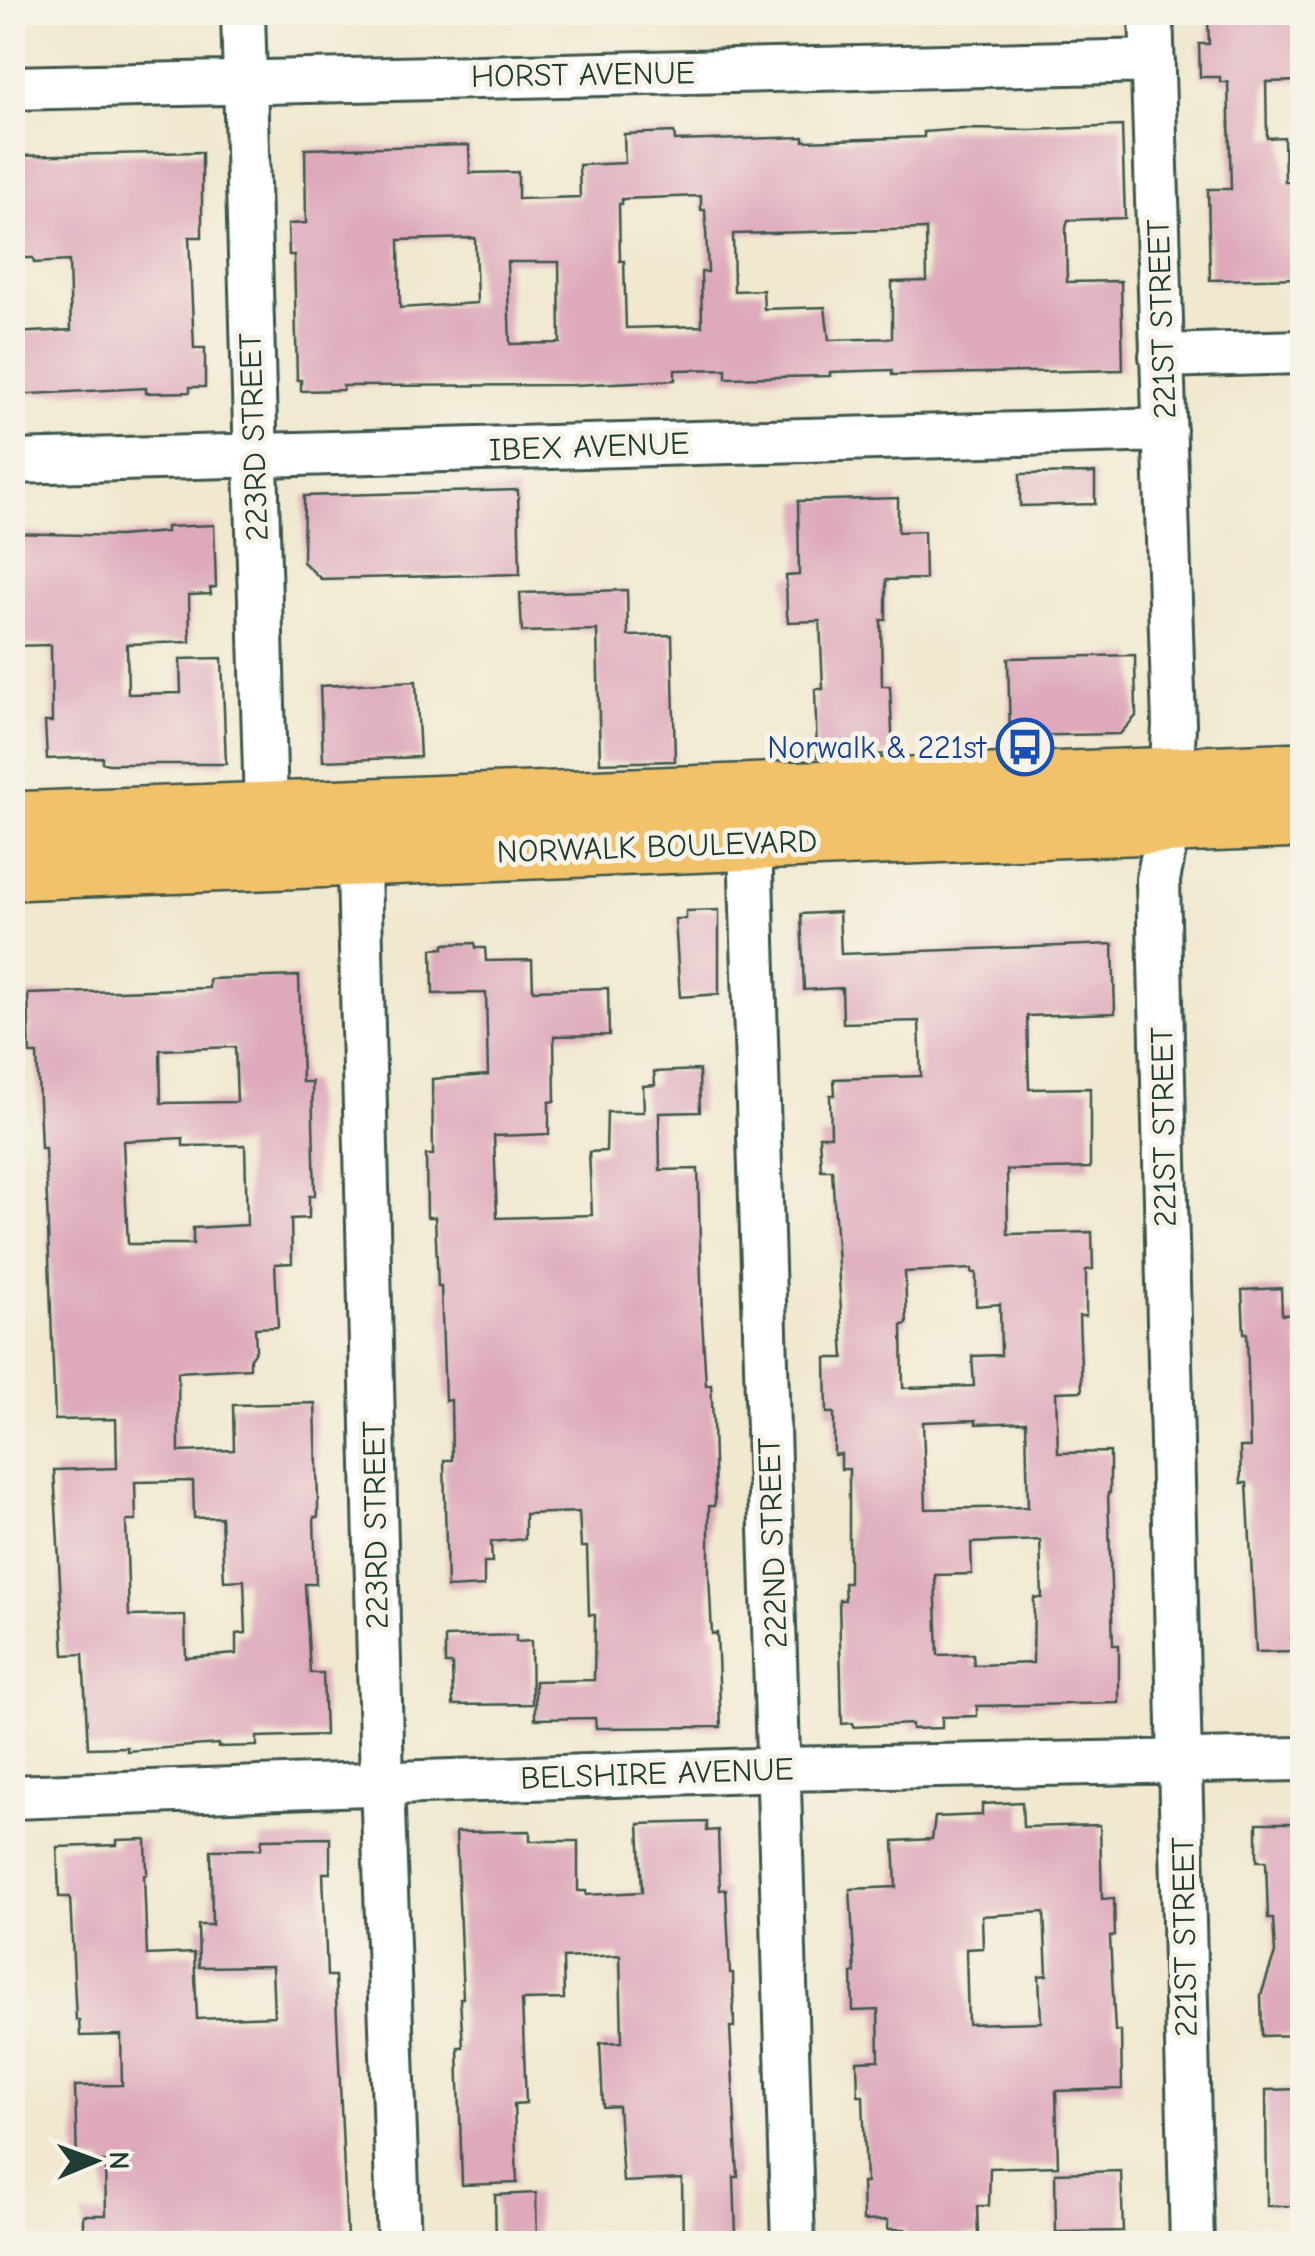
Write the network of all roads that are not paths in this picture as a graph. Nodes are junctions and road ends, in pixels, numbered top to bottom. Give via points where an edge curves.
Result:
1 (243, 12) edge
2 (1151, 12) edge
3 (1153, 61) junction
4 (244, 82) junction
5 (12, 88) edge
6 (1302, 352) edge
7 (1160, 356) junction
8 (1164, 430) junction
9 (254, 456) junction
10 (12, 462) edge
11 (1302, 770) edge
12 (1171, 799) junction
13 (12, 820) edge
14 (1302, 820) edge
15 (358, 832) junction
16 (267, 836) junction
17 (750, 842) junction
18 (12, 872) edge
19 (1180, 1759) junction
20 (1302, 1759) edge
21 (779, 1768) junction
22 (382, 1782) junction
23 (12, 1796) edge
24 (399, 2244) edge
25 (794, 2244) edge
26 (1192, 2244) edge

1 - 4 street, 223RD STREET
2 - 3 street, 221ST STREET
3 - 4 street, HORST AVENUE
3 - 7 street, 221ST STREET
4 - 5 street, HORST AVENUE
4 - 9 street, 223RD STREET
6 - 7 street
7 - 8 street, 221ST STREET
8 - 9 street, IBEX AVENUE
8 - 12 street, 221ST STREET
9 - 10 street, IBEX AVENUE
9 - 16 street, 223RD STREET
11 - 12 main road, NORWALK BOULEVARD
12 - 14 main road, NORWALK BOULEVARD
12 - 15 main road, NORWALK BOULEVARD
12 - 17 main road, NORWALK BOULEVARD
12 - 19 street, 221ST STREET via 1158,880
13 - 16 main road, NORWALK BOULEVARD
15 - 16 main road, NORWALK BOULEVARD
15 - 17 main road, NORWALK BOULEVARD
15 - 22 street, 223RD STREET
16 - 18 main road, NORWALK BOULEVARD
17 - 21 street, 222ND STREET
19 - 20 street, BELSHIRE AVENUE
19 - 21 street, BELSHIRE AVENUE
19 - 26 street, 221ST STREET
21 - 22 street, BELSHIRE AVENUE
21 - 25 street, 222ND STREET
22 - 23 street, BELSHIRE AVENUE
22 - 24 street, 223RD STREET

